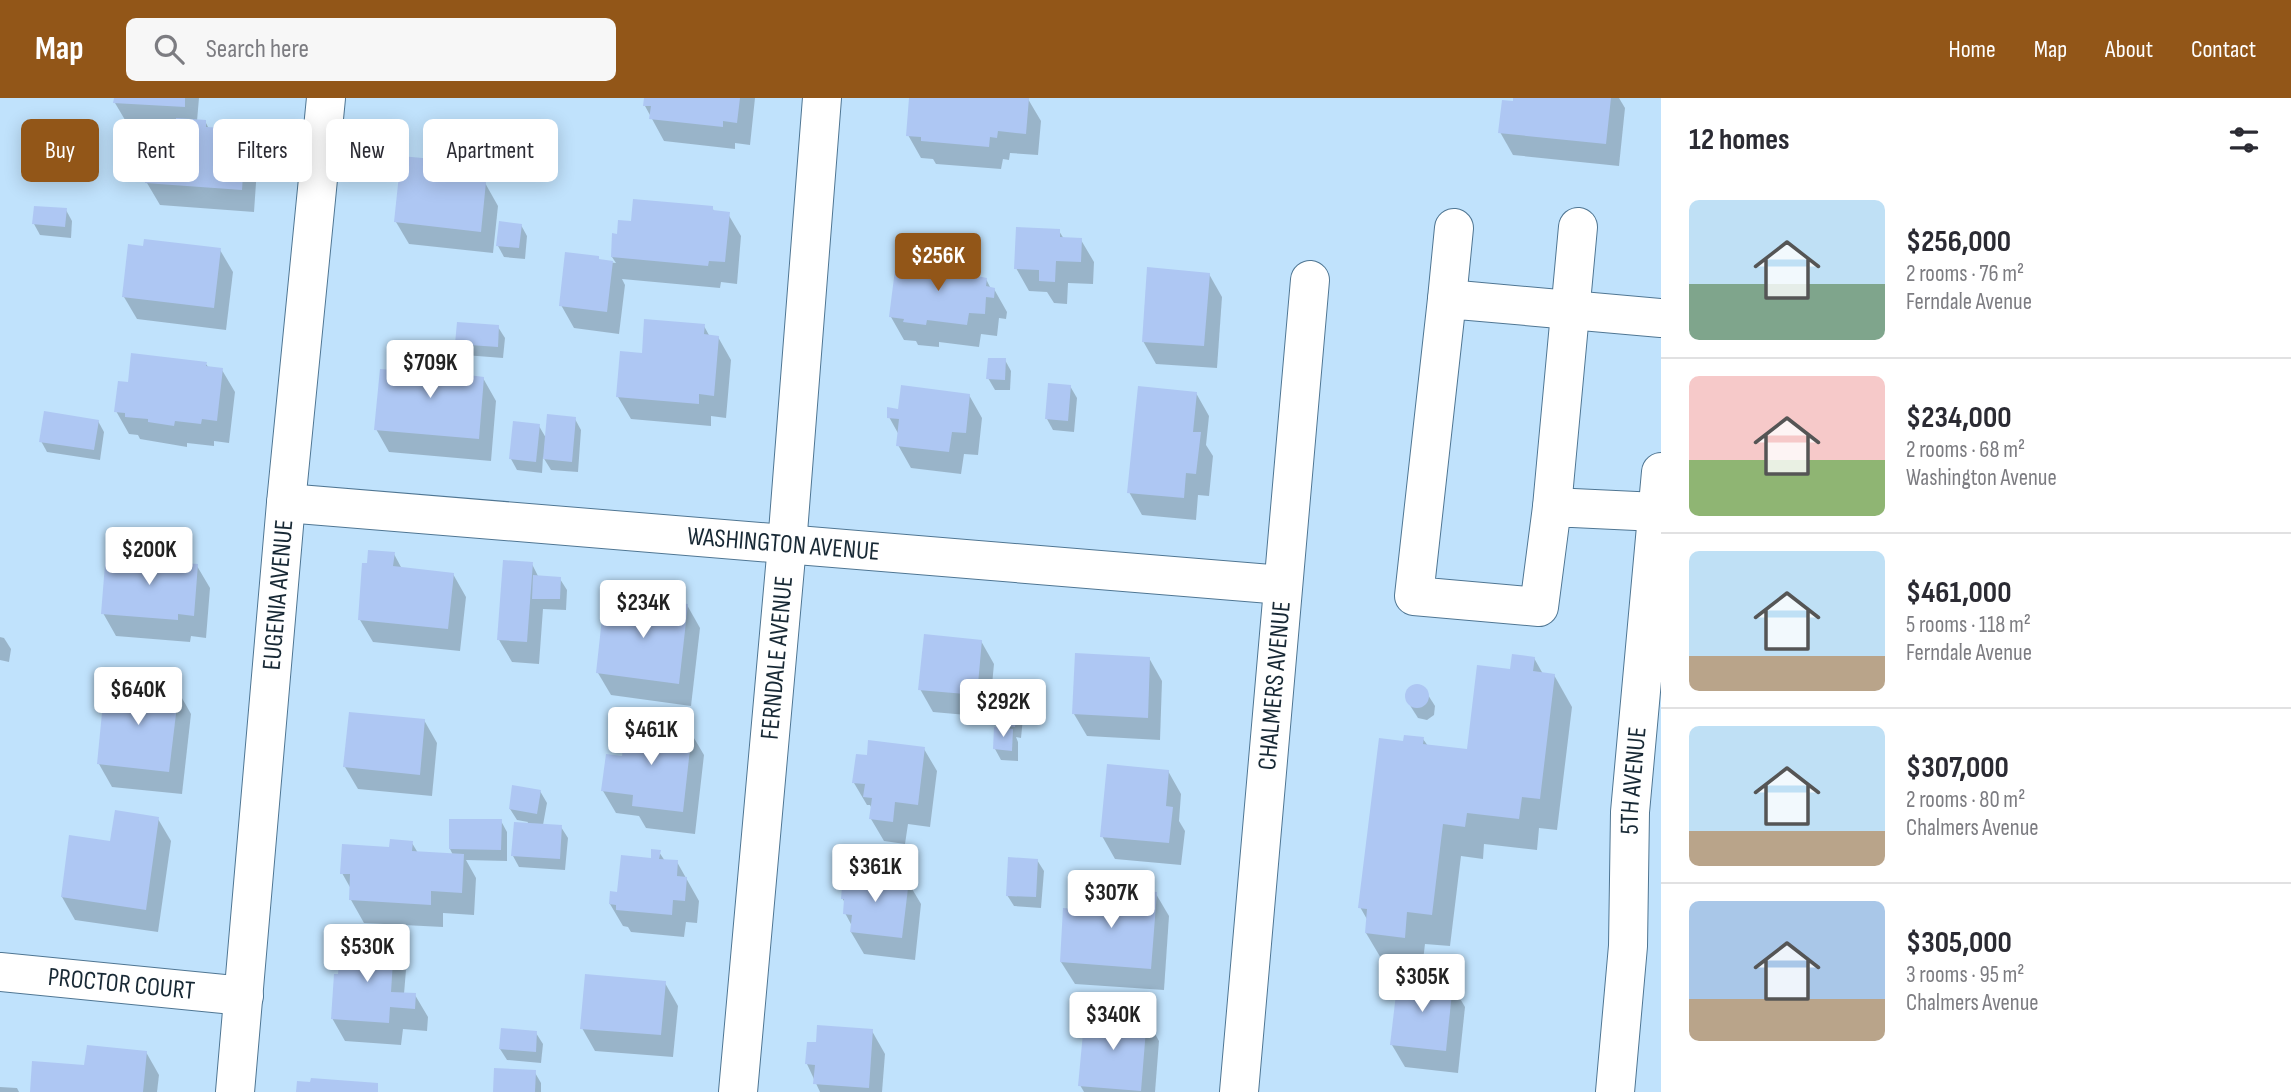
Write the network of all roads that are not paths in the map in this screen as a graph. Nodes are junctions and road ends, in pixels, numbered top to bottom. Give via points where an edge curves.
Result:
1 (326, 98) edge
2 (822, 98) edge
3 (1578, 227) dead end
4 (1454, 228) dead end
5 (1310, 279) dead end
6 (1447, 299) junction
7 (1570, 311) junction
8 (1661, 318) edge
9 (1661, 472) edge
10 (286, 503) junction
11 (1552, 507) junction
12 (1657, 512) junction
13 (787, 545) junction
14 (1282, 585) junction
15 (0, 972) edge
16 (243, 996) junction
17 (235, 1092) edge
18 (738, 1092) edge
19 (1238, 1092) edge
20 (1615, 1092) edge

1 - 10 street, EUGENIA AVENUE
2 - 13 street, FERNDALE AVENUE
3 - 7 street
4 - 6 street
5 - 14 street, CHALMERS AVENUE
6 - 7 street
6 - 11 street via 1414,596 1539,607
7 - 8 street
7 - 11 street
9 - 12 street, 5TH AVENUE
10 - 13 street, WASHINGTON AVENUE
10 - 16 street, EUGENIA AVENUE
11 - 12 street
12 - 20 street, 5TH AVENUE via 1630,812 1628,946
13 - 14 street, WASHINGTON AVENUE
13 - 18 street, FERNDALE AVENUE
14 - 19 street, CHALMERS AVENUE
15 - 16 street, PROCTOR COURT
16 - 17 street, EUGENIA AVENUE

